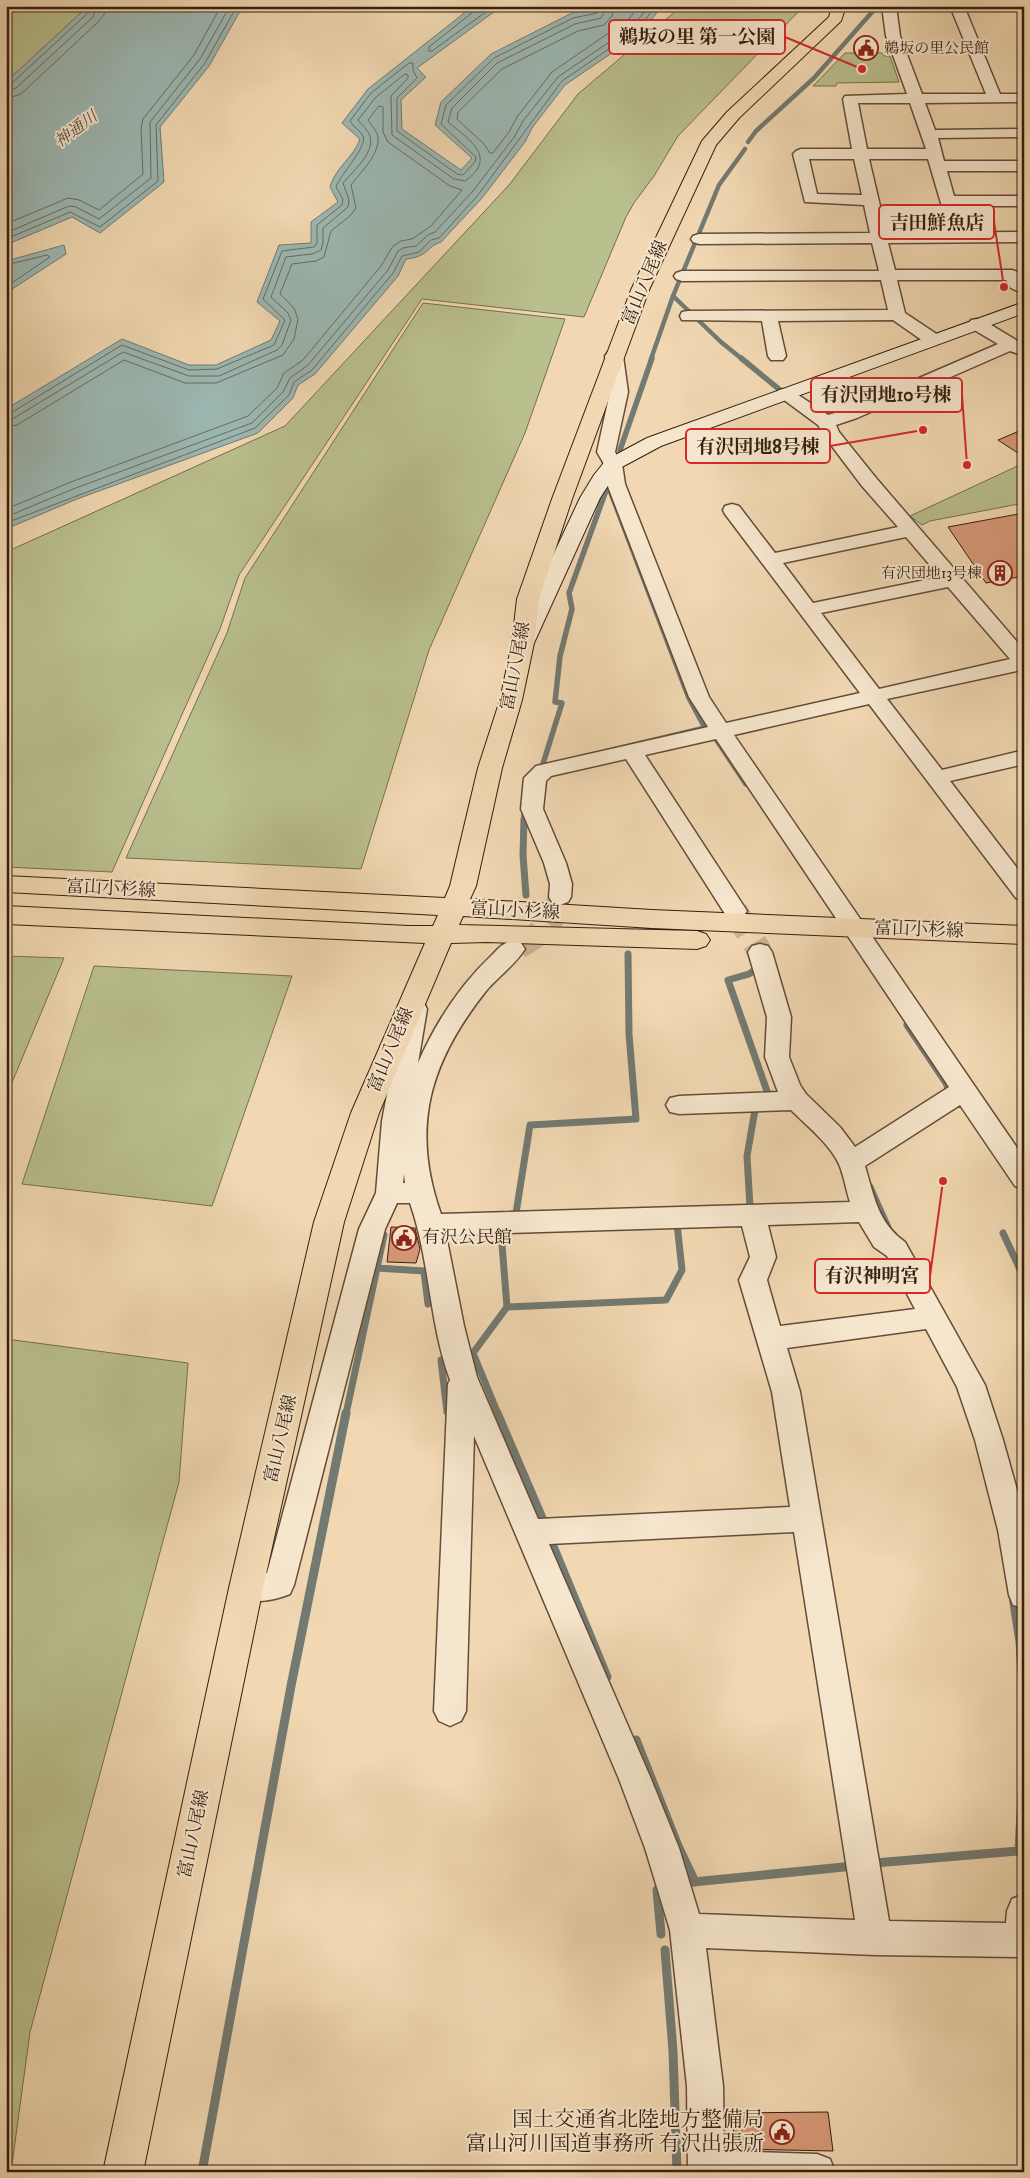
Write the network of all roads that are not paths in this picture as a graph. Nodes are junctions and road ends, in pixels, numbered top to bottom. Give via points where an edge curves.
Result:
1 (839, 6) edge
2 (889, 6) edge
3 (957, 6) edge
4 (916, 98) junction
5 (995, 98) junction
6 (1024, 98) edge
7 (1024, 133) edge
8 (929, 134) junction
9 (860, 154) junction
10 (937, 160) junction
11 (1024, 166) edge
12 (870, 200) junction
13 (1024, 200) edge
14 (948, 201) junction
15 (873, 215) junction
16 (1024, 237) edge
17 (878, 238) junction
18 (699, 239) dead end
19 (682, 276) dead end
20 (890, 276) junction
21 (1024, 290) edge
22 (1024, 306) edge
23 (897, 315) junction
24 (688, 316) dead end
25 (769, 316) junction
26 (977, 324) junction
27 (932, 339) junction
28 (1017, 349) edge
29 (614, 356) junction
30 (777, 356) dead end
31 (786, 394) junction
32 (826, 422) junction
33 (613, 464) junction
34 (732, 510) dead end
35 (911, 530) junction
36 (770, 560) junction
37 (954, 580) junction
38 (808, 610) junction
39 (523, 643) junction
40 (1023, 661) edge
41 (874, 696) junction
42 (720, 732) junction
43 (632, 751) junction
44 (1024, 757) edge
45 (936, 778) junction
46 (6, 884) edge
47 (1024, 893) edge
48 (560, 897) tunnel mouth
49 (735, 911) tunnel mouth
50 (6, 915) edge
51 (448, 921) junction
52 (1024, 935) edge
53 (860, 937) junction
54 (513, 949) tunnel mouth
55 (760, 952) tunnel mouth
56 (1024, 953) edge
57 (420, 981) junction
58 (964, 1090) junction
59 (798, 1101) junction
60 (678, 1105) dead end
61 (851, 1162) junction
62 (1024, 1179) edge
63 (389, 1193) junction
64 (420, 1194) junction
65 (866, 1212) junction
66 (752, 1215) junction
67 (431, 1225) junction
68 (934, 1317) junction
69 (770, 1339) junction
70 (462, 1377) junction
71 (807, 1519) junction
72 (530, 1532) junction
73 (246, 1588) junction
74 (1024, 1595) edge
75 (450, 1711) dead end
76 (687, 1930) junction
77 (1023, 1931) edge
78 (875, 1938) junction
79 (706, 2170) edge
80 (123, 2172) edge
81 (816, 2172) edge

1 - 29 main road, 富山八尾線 via 836,18 733,115 708,144 640,290
2 - 4 street via 893,36
3 - 5 street
4 - 5 street
4 - 8 street
4 - 9 street via 850,99
5 - 6 street
7 - 8 street
8 - 10 street
9 - 10 street
9 - 12 street
9 - 12 street via 801,154 810,199
10 - 11 street
10 - 14 street
12 - 15 street
13 - 14 street
14 - 15 street via 952,215
15 - 17 street
16 - 17 street
17 - 18 street
17 - 20 street
19 - 20 street
20 - 21 street via 1012,276 1017,286
20 - 23 street
22 - 26 street
23 - 25 street
23 - 27 street
24 - 25 street
25 - 30 street
26 - 27 street
26 - 28 street
27 - 31 street
28 - 32 street
29 - 33 street via 619,392 606,452
29 - 39 main road, 富山八尾線 via 528,600
31 - 32 street
31 - 33 street via 654,442
32 - 35 street via 869,482
33 - 39 street via 590,498
33 - 42 street via 616,484 699,697
34 - 36 street
35 - 36 street
35 - 37 street
36 - 38 street
37 - 38 street
37 - 40 street
38 - 41 street
39 - 51 main road, 富山八尾線 via 463,886
40 - 41 street via 1014,666
41 - 42 street
41 - 45 street
42 - 43 street
42 - 53 street
43 - 48 street via 544,771 535,778 532,808 561,884
43 - 49 street
44 - 45 street
45 - 47 street
46 - 51 main road, 富山小杉線 via 404,904
50 - 51 main road, 富山小杉線 via 408,935
51 - 53 main road, 富山小杉線 via 487,932
51 - 57 main road, 富山八尾線
52 - 53 main road, 富山小杉線
53 - 56 main road, 富山小杉線
53 - 58 street
54 - 64 street via 491,970 432,1057 413,1122 414,1162
55 - 59 street via 779,1017 777,1057 788,1088
57 - 63 street via 395,1121
57 - 73 main road, 富山八尾線 via 365,1113 329,1222
58 - 61 street
58 - 62 street
59 - 60 street
59 - 61 street via 831,1134
61 - 65 street
63 - 64 street
63 - 73 street via 372,1229 280,1585
64 - 67 street
65 - 66 street
65 - 68 street via 883,1240 896,1249
66 - 67 street
66 - 69 street via 763,1257 753,1280
67 - 70 street
68 - 69 street
68 - 74 street via 971,1385 989,1440 1013,1530
69 - 71 street via 786,1392
70 - 72 street
70 - 75 street
71 - 72 street
71 - 78 street
72 - 76 street via 659,1839
73 - 80 main road, 富山八尾線
76 - 78 street
76 - 79 street via 705,2086
77 - 78 street
79 - 81 street

